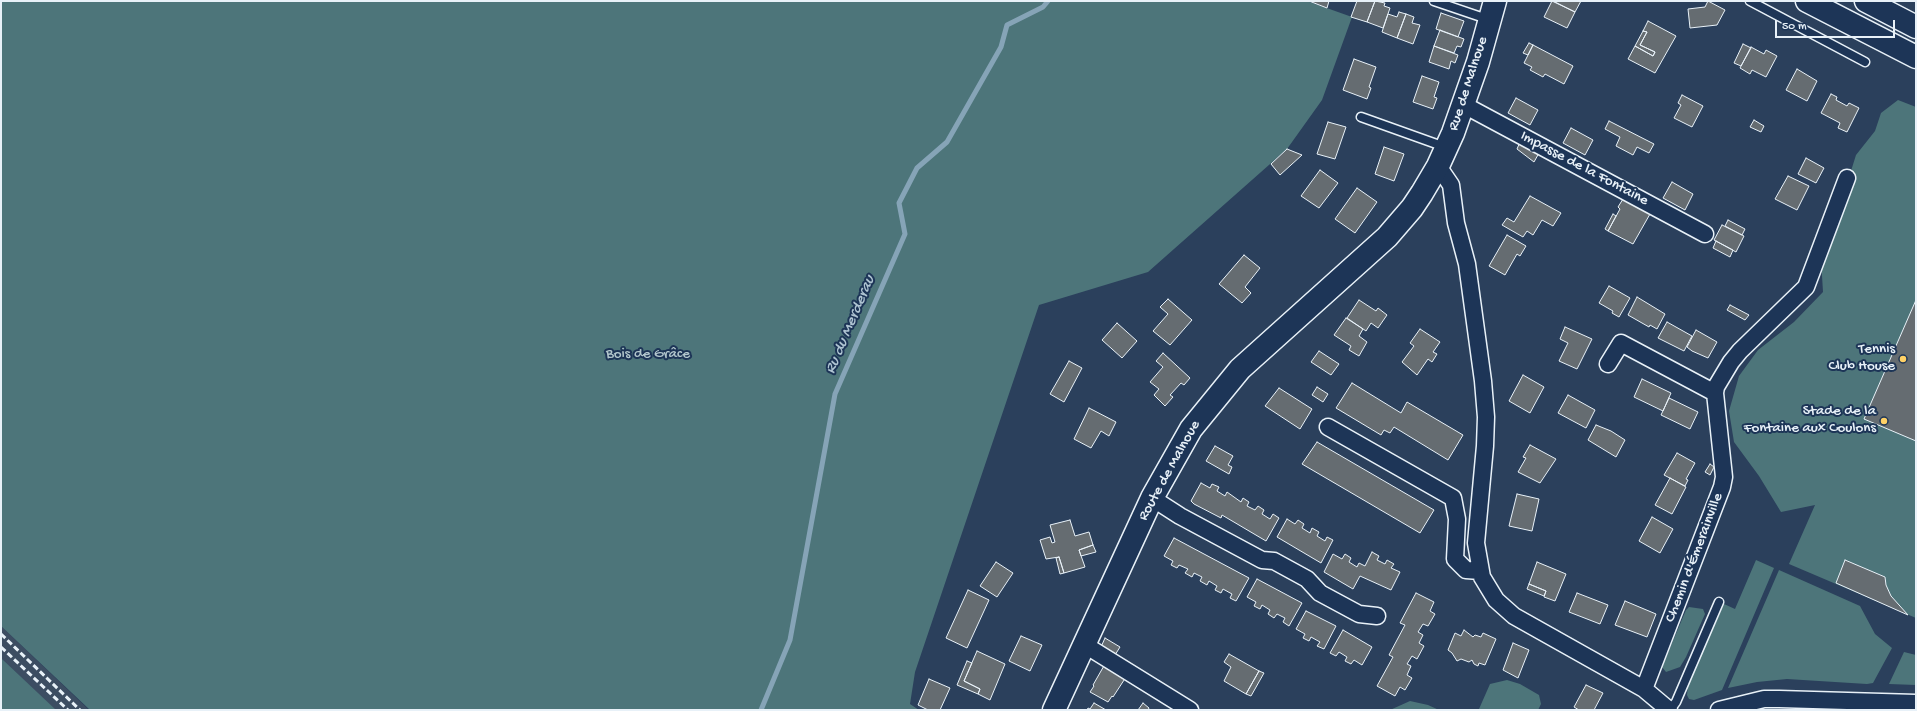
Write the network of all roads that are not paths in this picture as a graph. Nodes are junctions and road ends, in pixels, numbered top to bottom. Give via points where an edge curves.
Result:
1 (1434, 1) edge
2 (1750, 1) edge
3 (1807, 1) edge
4 (1866, 1) edge
5 (1492, 10) edge
6 (1916, 27) edge
7 (1916, 57) edge
8 (1865, 62) dead end
9 (1464, 105) junction
10 (1361, 117) dead end
11 (1442, 157) junction
12 (1847, 178) dead end
13 (1705, 234) dead end
14 (1608, 364) dead end
15 (1715, 393) junction
16 (1328, 427) dead end
17 (1152, 498) junction
18 (1480, 571) junction
19 (1719, 602) dead end
20 (1377, 616) dead end
21 (1084, 645) junction
22 (1644, 690) junction
23 (1916, 703) edge
24 (1054, 710) edge
25 (1190, 710) edge
26 (1669, 710) edge
27 (1719, 710) edge

1 - 5 lane
2 - 8 lane
3 - 7 main road
4 - 6 main road
5 - 9 main road, Rue de Malnoue
9 - 11 main road, Rue de Malnoue
9 - 13 street, Impasse de la Fontaine
10 - 11 lane
11 - 17 main road, Route de Malnoue via 1412,208 1387,237 1255,354 1223,388 1191,429
11 - 18 street via 1451,185 1456,223 1467,264 1483,381 1485,446 1476,543
12 - 15 street, Chemin d'Émerainville via 1806,287 1731,362
14 - 15 street via 1621,343
15 - 22 street, Chemin d'Émerainville via 1724,477 1722,487
16 - 18 street via 1453,498 1457,519 1455,559 1466,570
17 - 20 street via 1262,560 1274,561 1307,579 1320,592 1359,614
17 - 21 main road, Route de Malnoue
18 - 22 street via 1496,600 1514,616
19 - 26 lane via 1676,702
21 - 24 main road, Route de Malnoue
21 - 25 street
22 - 26 street
23 - 27 street via 1779,699

